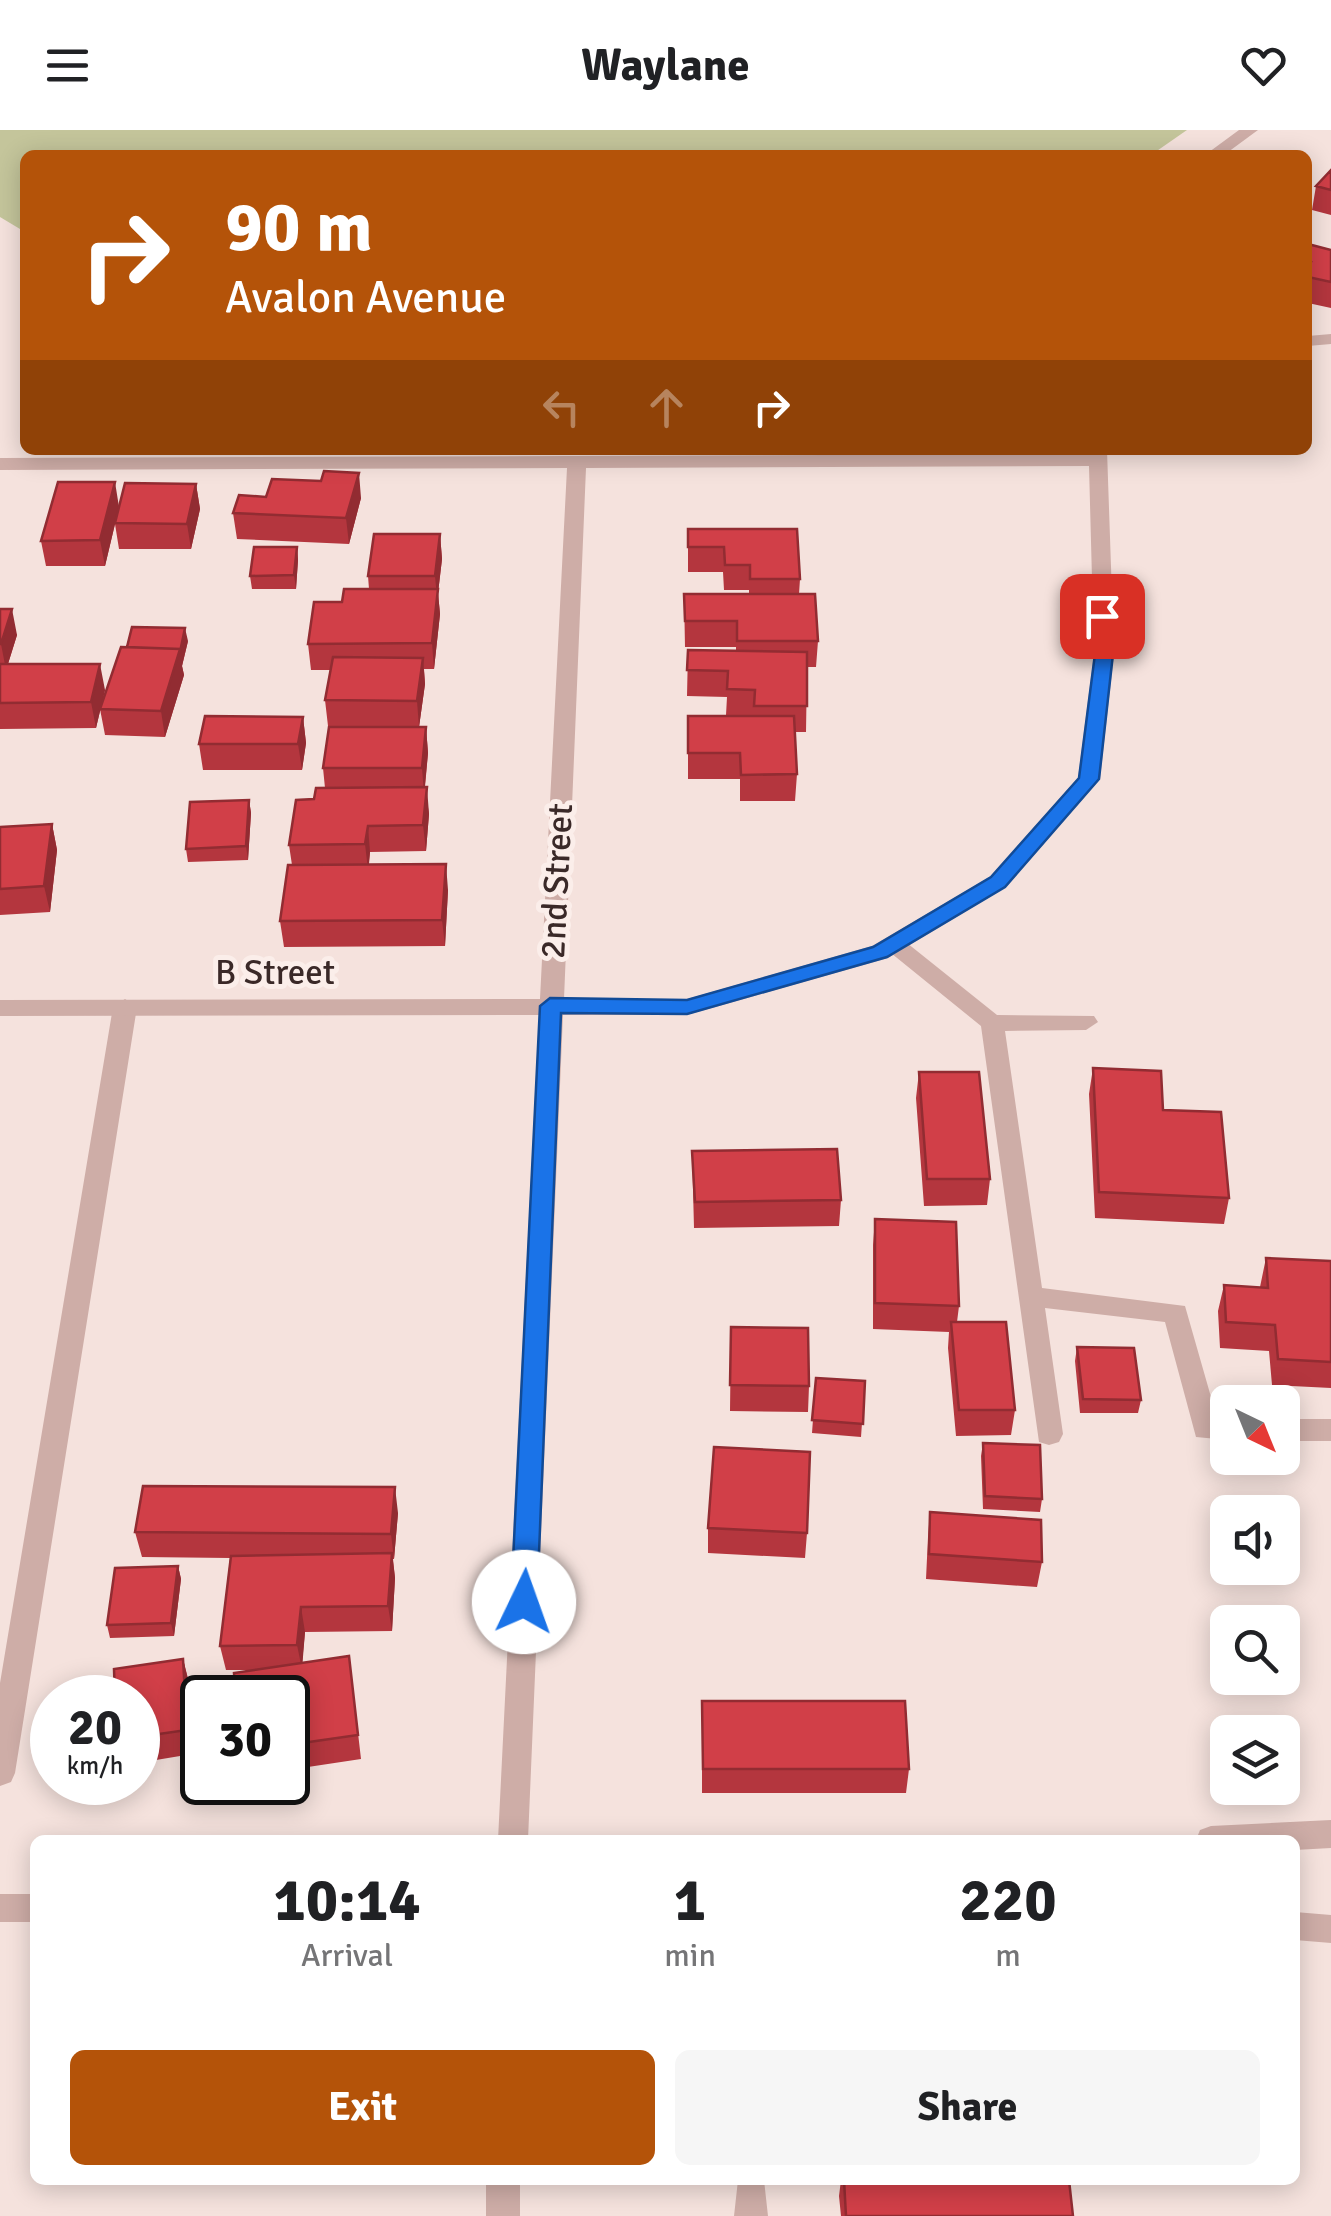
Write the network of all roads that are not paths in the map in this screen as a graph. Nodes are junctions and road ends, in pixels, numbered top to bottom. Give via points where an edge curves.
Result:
1 (1250, 130) edge
2 (1220, 150) edge
3 (1098, 455) edge
4 (577, 462) junction
5 (0, 464) edge
6 (894, 944) junction
7 (550, 1006) junction
8 (125, 1007) junction
9 (0, 1008) edge
10 (1086, 1022) dead end
11 (992, 1023) junction
12 (1032, 1296) junction
13 (1210, 1429) edge
14 (1300, 1430) edge
15 (1331, 1430) edge
16 (1050, 1434) dead end
17 (0, 1773) edge
18 (1331, 1834) edge
19 (514, 1835) edge
20 (1300, 1836) edge
21 (0, 1908) edge
22 (30, 1908) edge
23 (1300, 1926) edge
24 (1331, 1929) edge
25 (504, 2185) edge
26 (502, 2216) edge

1 - 2 street
3 - 4 street
3 - 6 street, B Street via 1104,654 1089,779 998,882
4 - 5 street
4 - 7 street, 2nd Street
6 - 7 street, B Street via 687,1007
6 - 11 street
7 - 8 street, B Street
7 - 19 street, 2nd Street
8 - 9 street, B Street
8 - 17 street
10 - 11 street
11 - 12 street
12 - 13 street via 1176,1314
12 - 16 street
14 - 15 street
18 - 20 street
21 - 22 street
23 - 24 street
25 - 26 street

